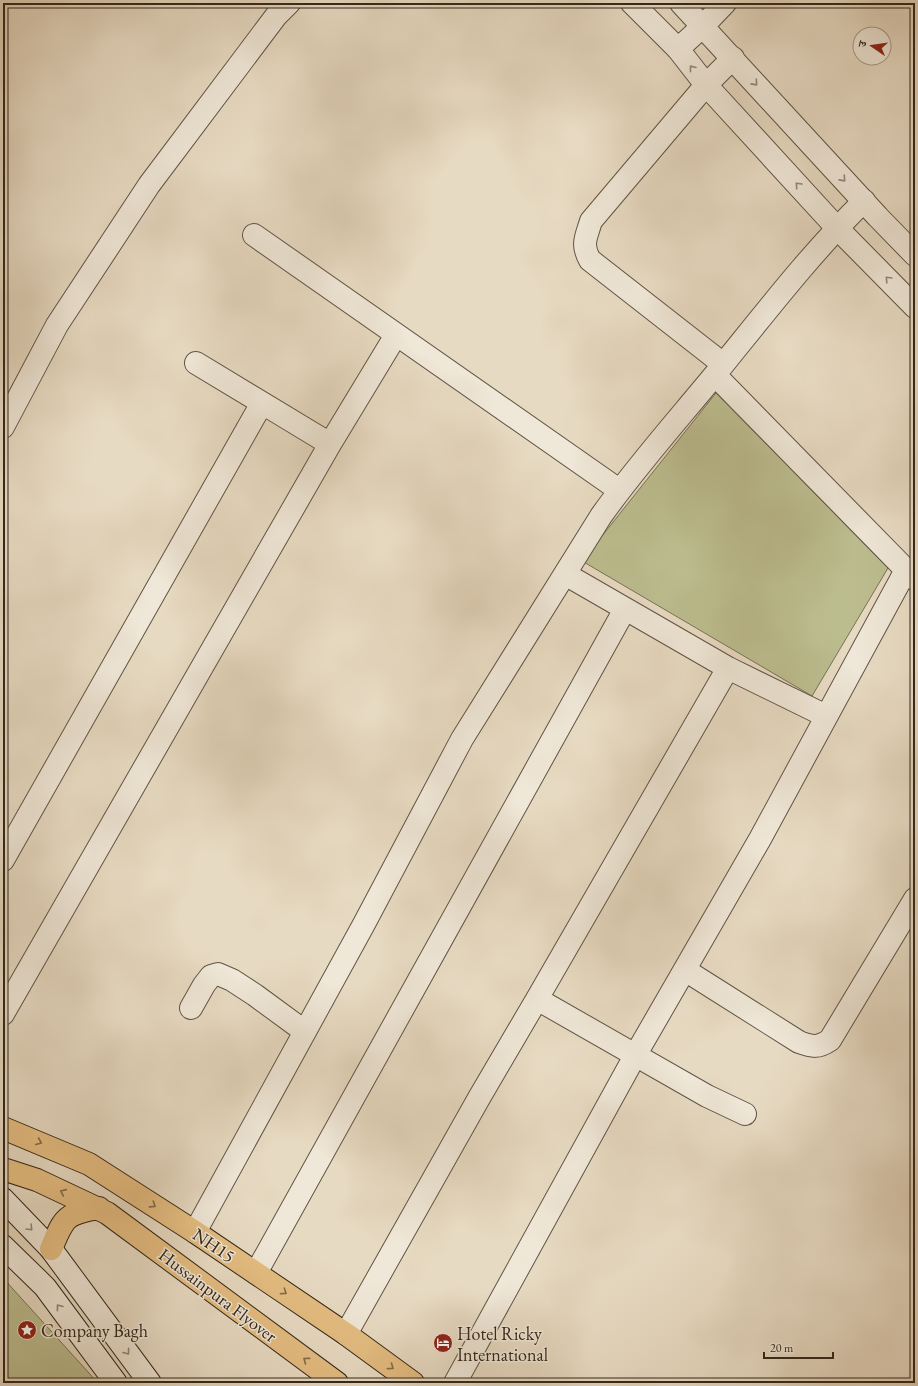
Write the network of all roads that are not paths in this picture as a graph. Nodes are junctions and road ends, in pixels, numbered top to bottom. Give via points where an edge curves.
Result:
1 (289, 3) edge
2 (632, 3) edge
3 (681, 3) edge
4 (725, 3) edge
5 (703, 26) junction
6 (678, 49) junction
7 (733, 58) junction
8 (706, 86) junction
9 (864, 201) junction
10 (837, 228) junction
11 (254, 235) dead end
12 (915, 255) edge
13 (915, 307) edge
14 (396, 335) junction
15 (196, 363) dead end
16 (719, 370) junction
17 (262, 403) junction
18 (3, 427) edge
19 (330, 444) junction
20 (619, 490) junction
21 (565, 574) junction
22 (911, 574) edge
23 (625, 609) junction
24 (728, 668) junction
25 (826, 716) junction
26 (3, 860) edge
27 (915, 899) edge
28 (685, 970) junction
29 (537, 1000) junction
30 (191, 1008) dead end
31 (3, 1014) edge
32 (304, 1031) junction
33 (636, 1054) junction
34 (745, 1114) dead end
35 (3, 1128) edge
36 (3, 1169) edge
37 (3, 1199) edge
38 (99, 1208) junction
39 (195, 1232) junction
40 (3, 1246) edge
41 (50, 1249) junction
42 (256, 1273) junction
43 (346, 1334) junction
44 (116, 1383) edge
45 (150, 1383) edge
46 (337, 1383) edge
47 (413, 1383) edge
48 (455, 1383) edge

1 - 18 street via 276,16 149,185 57,325
2 - 6 street
3 - 5 street
4 - 5 street
5 - 6 street
5 - 7 street
8 -> 6 street
7 - 8 street
7 -> 9 street
10 -> 8 street
8 - 16 street via 592,221 585,239 585,250 590,260
9 - 10 street
9 - 12 street
13 -> 10 street
10 - 16 street
11 - 14 street
14 - 19 street
14 - 20 street
15 - 17 street
16 - 20 street
16 - 22 street
17 - 19 street
17 - 26 street
19 - 31 street
20 - 21 street
21 - 23 street
21 - 32 street via 462,739 368,917
22 - 25 street
23 - 24 street
23 - 42 street
24 - 25 street
24 - 29 street
25 - 28 street
27 - 28 street via 830,1040 822,1045 814,1047 800,1042
28 - 33 street
29 - 33 street
29 - 43 street
30 - 32 street via 211,976 218,974 255,995
32 - 39 street
33 - 34 street via 707,1096
33 - 48 street
35 -> 39 main road, NH15 via 89,1164
38 -> 36 main road via 37,1180
37 -> 41 street
38 - 41 main road via 73,1214 63,1221
46 -> 38 main road, Hussainpura Flyover
39 - 42 main road, NH15
44 -> 40 street via 45,1287
41 -> 45 street
42 -> 43 main road, NH15
43 -> 47 main road, NH15

